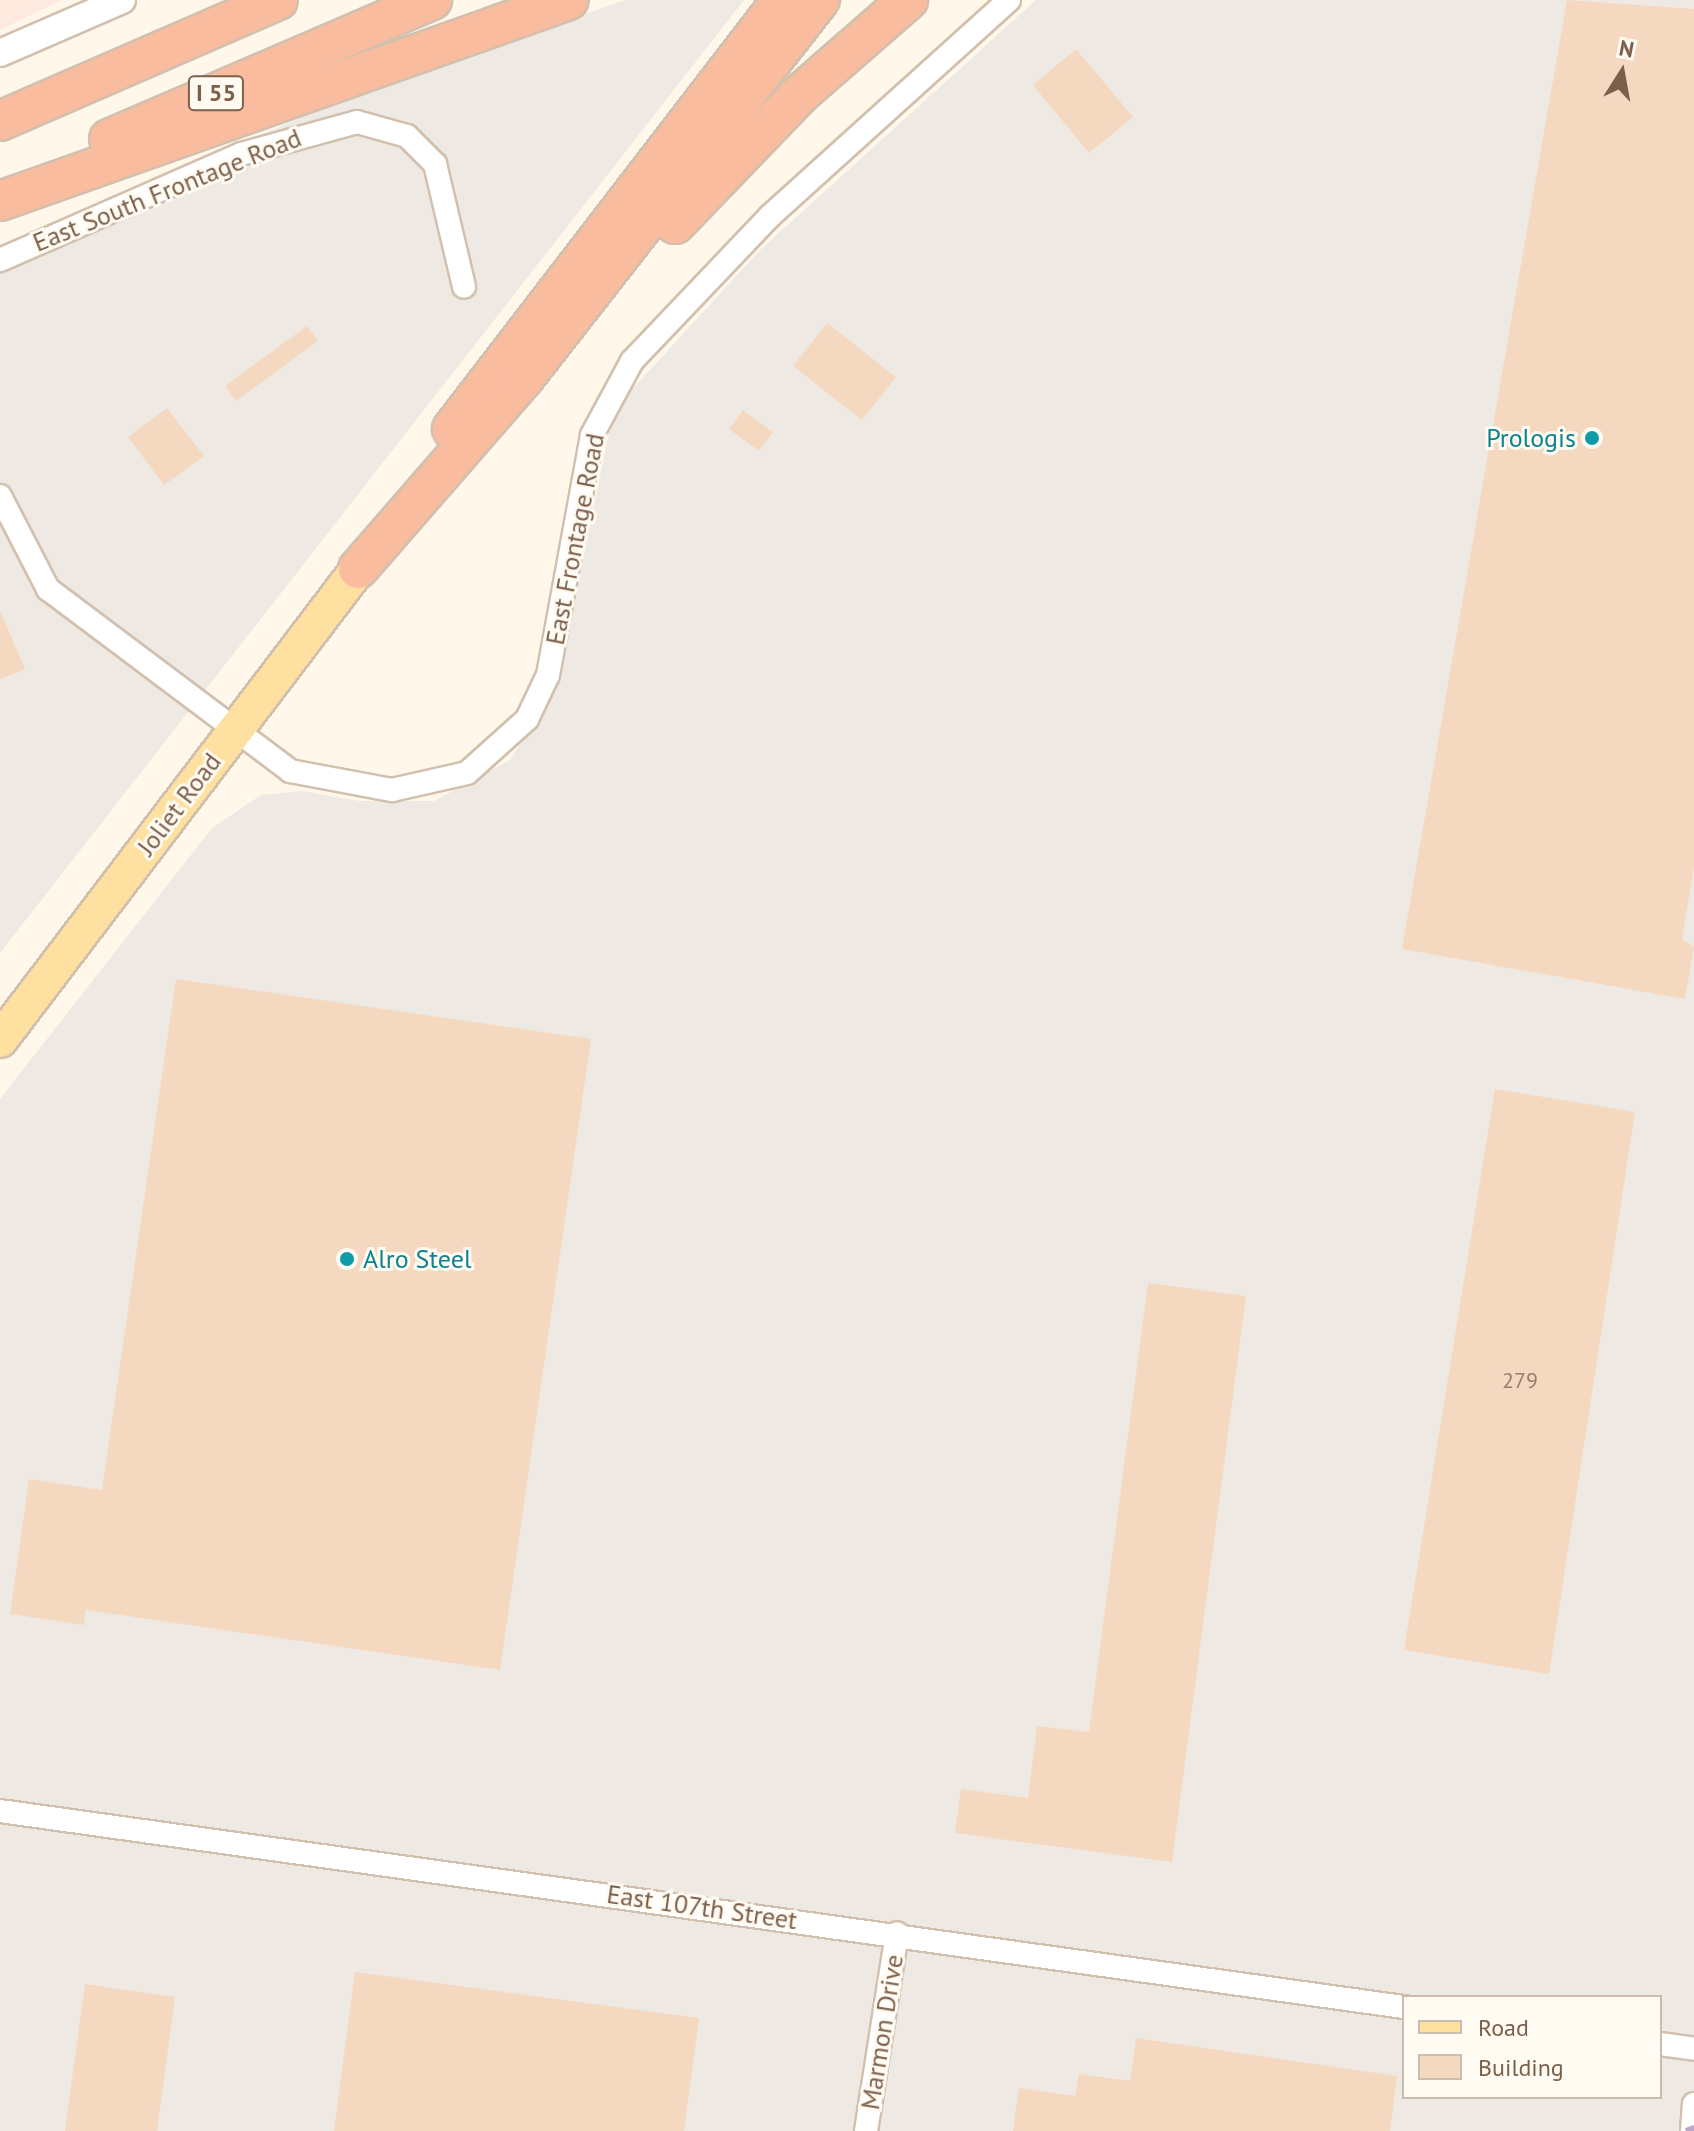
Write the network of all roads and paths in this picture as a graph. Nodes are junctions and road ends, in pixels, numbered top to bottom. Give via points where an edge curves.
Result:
1 (122, 0) edge
2 (235, 0) edge
3 (278, 0) edge
4 (432, 0) edge
5 (569, 0) edge
6 (782, 0) edge
7 (820, 0) edge
8 (908, 0) edge
9 (1009, 0) edge
10 (0, 53) edge
11 (0, 114) edge
12 (0, 121) edge
13 (0, 186) edge
14 (0, 201) edge
15 (0, 260) edge
16 (464, 287) dead end
17 (422, 495) junction
18 (0, 496) edge
19 (358, 569) junction
20 (232, 734) junction
21 (0, 1040) edge
22 (0, 1811) edge
23 (897, 1933) junction
24 (1402, 2007) edge
25 (1662, 2044) edge
26 (1694, 2049) edge
27 (1694, 2104) edge
28 (866, 2131) edge
29 (1692, 2131) edge

1 - 10 street
2 - 11 highway
3 - 12 highway, I 55
4 - 13 highway, I 55
5 - 14 highway
6 - 19 highway via 497,362
7 - 17 highway via 525,377
8 - 17 highway via 733,161
9 - 20 street, East Frontage Road via 781,206 632,361 592,435 548,675 504,745 446,781 392,790 290,771
15 - 16 street, East South Frontage Road via 241,154 357,122 407,136 435,164
17 - 19 highway
18 - 20 street via 48,589
19 - 20 main road, Joliet Road
20 - 21 main road, Joliet Road
22 - 23 street, East 107th Street
23 - 24 street, East 107th Street
23 - 28 street, Marmon Drive
25 - 26 street
27 - 29 street

